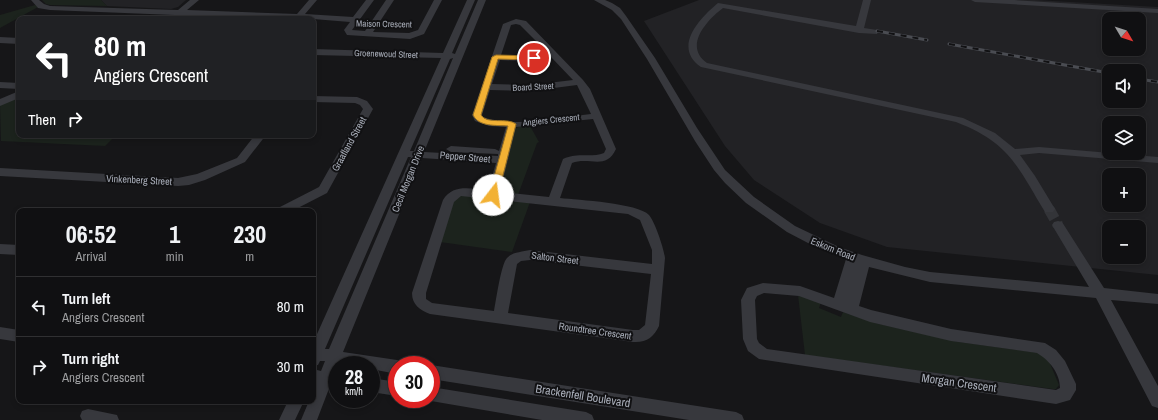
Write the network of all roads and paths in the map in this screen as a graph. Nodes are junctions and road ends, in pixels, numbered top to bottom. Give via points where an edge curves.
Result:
1 (35, 0) edge
2 (195, 0) edge
3 (313, 0) edge
4 (370, 0) edge
5 (390, 0) edge
6 (438, 0) edge
7 (471, 0) edge
8 (482, 0) edge
9 (598, 0) edge
10 (606, 0) edge
11 (867, 0) edge
12 (976, 0) edge
13 (1158, 11) edge
14 (180, 12) junction
15 (175, 16) edge
16 (299, 16) joint
17 (316, 17) edge
18 (357, 17) junction
19 (859, 30) junction
20 (874, 32) dead end
21 (367, 34) junction
22 (0, 40) edge
23 (16, 41) edge
24 (316, 52) edge
25 (554, 54) junction
26 (446, 56) junction
27 (458, 56) junction
28 (496, 57) junction
29 (651, 58) junction
30 (580, 82) junction
31 (0, 86) edge
32 (16, 86) edge
33 (486, 87) junction
34 (16, 95) edge
35 (316, 98) edge
36 (0, 103) edge
37 (596, 116) junction
38 (512, 124) junction
39 (259, 138) edge
40 (412, 150) junction
41 (1014, 152) junction
42 (503, 156) junction
43 (1158, 160) edge
44 (0, 172) edge
45 (493, 195) junction
46 (553, 202) junction
47 (288, 208) edge
48 (1049, 209) tunnel mouth
49 (1058, 225) tunnel mouth
50 (0, 249) edge
51 (16, 250) edge
52 (858, 260) junction
53 (658, 270) junction
54 (1100, 293) junction
55 (1158, 299) edge
56 (845, 307) junction
57 (500, 318) junction
58 (16, 331) edge
59 (0, 332) edge
60 (16, 335) edge
61 (316, 352) edge
62 (316, 356) edge
63 (334, 356) edge
64 (328, 357) edge
65 (440, 373) edge
66 (325, 378) edge
67 (440, 396) edge
68 (1158, 401) edge
69 (316, 402) edge
70 (295, 404) edge
71 (315, 404) edge
72 (88, 416) dead end
73 (111, 420) edge
74 (287, 420) edge
75 (309, 420) edge
76 (586, 420) edge
77 (736, 420) edge

1 - 14 street via 41,6 47,7
2 - 14 street
3 - 16 street
4 - 18 street, Maison Crescent
5 - 21 street
6 - 21 street, Maison Crescent via 417,35
7 - 26 street, Cecil Morgan Drive
8 - 27 street, Cecil Morgan Drive
9 - 29 street, Eskom Road via 620,12
10 - 29 street, Eskom Road via 626,11
11 - 19 street
12 - 13 street
14 - 15 street
14 - 16 street
17 - 18 street
18 - 21 street, Maison Crescent via 348,31 354,34
19 - 20 street
19 - 41 street via 721,5 704,20 692,45 692,51 696,60 710,66 960,120 987,131
22 - 23 street
24 - 26 street, Groenewoud Street
25 - 28 street via 526,58
25 - 28 street, Angiers Crescent via 524,23 516,21 507,24
25 - 30 street, Angiers Crescent
26 - 27 street, Groenewoud Street
26 - 40 street, Cecil Morgan Drive
27 - 40 street, Cecil Morgan Drive
28 - 33 street, Angiers Crescent
29 - 52 street, Eskom Road via 718,168 736,188 788,228
30 - 33 street, Board Street via 531,88
30 - 37 street, Angiers Crescent
31 - 32 street
33 - 38 street, Angiers Crescent via 477,117 486,122
34 - 36 street
35 - 47 street, Graafland Street via 357,100 364,103 368,109 323,190
37 - 38 street, Angiers Crescent
37 - 46 street, Angiers Crescent via 611,149 610,153 599,159 574,158 567,161
38 - 42 street, Pepper Street
39 - 44 street, Vinkenberg Street via 241,160 189,181
40 - 42 street, Pepper Street via 447,155
40 - 61 street, Cecil Morgan Drive
40 - 63 street, Cecil Morgan Drive
41 - 43 street via 1039,150
41 - 48 street
42 - 45 street, Pepper Street
45 - 46 street, Roundtree Crescent
45 - 57 street, Roundtree Crescent via 463,192 451,198 418,297 422,305 430,308
46 - 53 street, Roundtree Crescent via 633,211 640,214 645,218 658,250
49 - 54 street
50 - 51 street
52 - 54 street, Eskom Road via 930,277
52 - 56 street
53 - 57 street, Salton Street via 521,255 511,262
53 - 57 street, Roundtree Crescent via 652,326 643,335 633,336
54 - 55 street, Eskom Road
54 - 68 street
56 - 56 street, Morgan Crescent via 870,316 951,335 1040,348 1051,354 1058,362 1068,390 1064,395 1056,397 768,356 756,351 750,343 748,300 755,290 763,288 800,291
58 - 59 street
59 - 60 street
62 - 64 street
65 - 77 street, Brackenfell Boulevard
66 - 69 street, Cecil Morgan Drive
67 - 76 street
70 - 74 street
71 - 75 street, Cecil Morgan Drive
72 - 73 street

